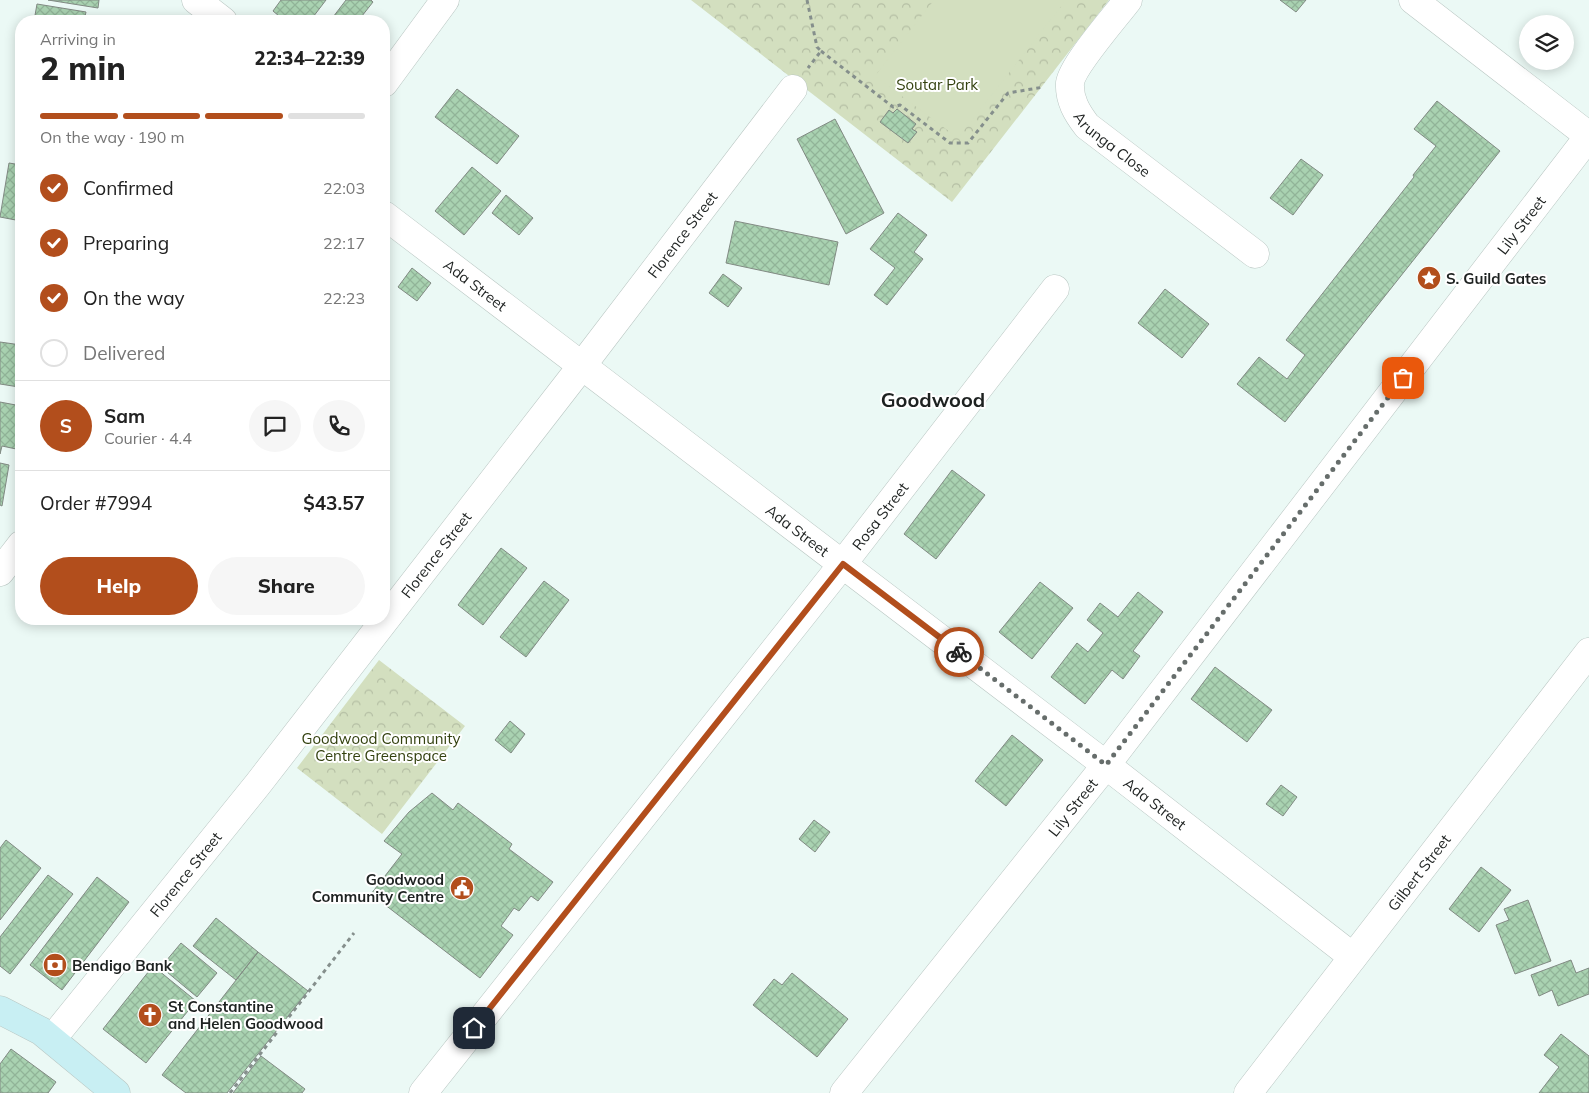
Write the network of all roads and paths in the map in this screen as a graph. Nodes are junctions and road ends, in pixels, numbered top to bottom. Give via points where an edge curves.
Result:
1 (196, 0) edge
2 (445, 0) edge
3 (807, 0) edge
4 (1128, 0) edge
5 (1413, 0) edge
6 (215, 15) edge
7 (821, 51) junction
8 (390, 75) edge
9 (1070, 82) junction
10 (793, 89) joint
11 (1589, 136) edge
12 (390, 220) edge
13 (1255, 254) dead end
14 (1055, 289) dead end
15 (582, 366) junction
16 (15, 553) edge
17 (843, 564) junction
18 (0, 572) edge
19 (390, 614) edge
20 (381, 625) edge
21 (1589, 652) edge
22 (1581, 680) edge
23 (1106, 765) junction
24 (354, 933) dead end
25 (1353, 957) junction
26 (0, 990) edge
27 (0, 1010) edge
28 (46, 1035) junction
29 (1250, 1092) edge
30 (116, 1093) edge
31 (230, 1093) edge
32 (423, 1093) edge
33 (844, 1093) edge

1 - 6 street
2 - 8 street
3 - 7 path via 817,47
4 - 9 street via 1080,62
5 - 11 street
7 - 9 path via 950,143 968,143 1008,94
7 - 10 path
9 - 13 street, Arunga Close via 1071,99 1087,126
10 - 15 street, Florence Street
11 - 23 street, Lily Street
12 - 15 street, Ada Street
14 - 17 street, Rosa Street
15 - 17 street, Ada Street
15 - 19 street, Florence Street
16 - 18 street
17 - 23 street, Ada Street
17 - 32 street, Rosa Street
20 - 28 street, Florence Street via 258,784
21 - 22 street, Gilbert Street
22 - 25 street, Gilbert Street
23 - 25 street, Ada Street
23 - 33 street, Lily Street
24 - 31 path
25 - 29 street, Gilbert Street
26 - 28 main road
27 - 28 main road
28 - 30 main road

